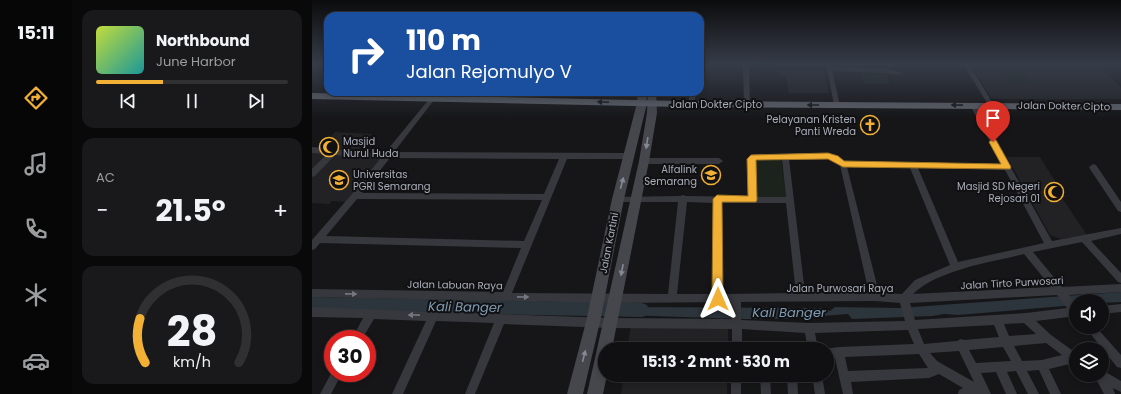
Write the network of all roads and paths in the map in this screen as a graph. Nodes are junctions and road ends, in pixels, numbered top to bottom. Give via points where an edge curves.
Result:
1 (746, 82) edge
2 (832, 82) edge
3 (977, 82) edge
4 (312, 96) edge
5 (324, 96) edge
6 (423, 96) edge
7 (692, 96) edge
8 (432, 99) junction
9 (646, 100) edge
10 (747, 104) junction
11 (691, 105) junction
12 (837, 105) junction
13 (973, 105) junction
14 (991, 105) junction
15 (1121, 107) edge
16 (312, 150) edge
17 (333, 152) junction
18 (386, 156) junction
19 (564, 156) junction
20 (629, 156) junction
21 (785, 156) junction
22 (644, 161) junction
23 (719, 162) dead end
24 (843, 164) junction
25 (913, 166) junction
26 (1007, 167) junction
27 (1093, 167) dead end
28 (312, 174) edge
29 (355, 196) junction
30 (546, 197) junction
31 (683, 198) junction
32 (618, 199) junction
33 (717, 199) junction
34 (636, 200) junction
35 (752, 200) junction
36 (790, 200) junction
37 (1121, 209) edge
38 (1121, 231) edge
39 (1083, 238) junction
40 (319, 239) junction
41 (527, 245) junction
42 (1050, 245) junction
43 (312, 246) edge
44 (1026, 250) junction
45 (955, 267) junction
46 (1121, 279) edge
47 (1121, 288) edge
48 (312, 293) edge
49 (1062, 293) junction
50 (506, 296) junction
51 (875, 297) junction
52 (802, 298) junction
53 (672, 299) junction
54 (718, 299) junction
55 (737, 300) junction
56 (904, 301) junction
57 (1069, 302) edge
58 (1121, 308) edge
59 (596, 309) junction
60 (1109, 309) edge
61 (614, 310) junction
62 (1069, 311) edge
63 (312, 312) edge
64 (371, 314) junction
65 (434, 316) junction
66 (501, 318) junction
67 (1026, 318) junction
68 (997, 320) junction
69 (737, 322) junction
70 (912, 323) junction
71 (809, 328) junction
72 (362, 330) edge
73 (1096, 334) edge
74 (1047, 338) junction
75 (607, 342) edge
76 (737, 342) edge
77 (812, 342) edge
78 (1006, 342) junction
79 (961, 344) junction
80 (920, 349) junction
81 (834, 352) edge
82 (839, 352) junction
83 (1069, 354) edge
84 (1069, 360) edge
85 (1121, 363) edge
86 (1042, 365) junction
87 (998, 366) junction
88 (1019, 366) junction
89 (939, 368) junction
90 (972, 368) junction
91 (845, 377) junction
92 (598, 380) edge
93 (1109, 380) edge
94 (332, 382) edge
95 (736, 382) edge
96 (765, 382) edge
97 (792, 382) edge
98 (818, 382) edge
99 (1104, 382) edge
100 (1121, 387) edge
101 (973, 388) junction
102 (325, 394) edge
103 (397, 394) edge
104 (470, 394) edge
105 (575, 394) edge
106 (595, 394) edge
107 (736, 394) edge
108 (766, 394) edge
109 (793, 394) edge
110 (820, 394) edge
111 (848, 394) edge
112 (963, 394) edge
113 (986, 394) edge
114 (1012, 394) edge
115 (1034, 394) edge
116 (1056, 394) edge
117 (1110, 394) edge

1 - 10 street
2 - 12 street
3 - 14 street
4 - 5 highway, Jalan Dokter Cipto
6 - 8 highway, Jalan Dokter Cipto
7 - 11 street
9 -> 8 highway, Jalan Dokter Cipto
8 - 18 street
9 - 11 highway, Jalan Dokter Cipto
9 - 20 main road, Jalan Kartini
9 -> 22 main road, Jalan Kartini
10 - 11 highway, Jalan Dokter Cipto
12 -> 10 highway, Jalan Dokter Cipto
13 -> 12 highway, Jalan Dokter Cipto
13 - 14 highway, Jalan Dokter Cipto
13 - 26 street
14 - 15 highway, Jalan Dokter Cipto
16 - 17 street
17 - 18 street
17 - 28 street
18 - 19 street
18 - 29 street
19 - 20 street
19 - 30 street
32 -> 20 main road, Jalan Kartini
21 - 24 street via 828,156
21 - 35 street via 753,158
21 - 36 street
22 - 23 street
22 - 34 main road, Jalan Kartini
24 - 25 street
24 - 51 street
25 - 26 street
25 - 45 street
26 - 42 street
27 - 37 street
29 - 30 street
29 - 40 street
30 - 41 street
31 - 33 street
31 - 34 street
31 - 53 street
32 - 34 street
32 - 59 main road, Jalan Kartini
33 - 35 street
33 - 54 street
34 -> 61 main road, Jalan Kartini
35 - 36 street
36 - 52 street
38 - 39 street, Jalan Purwosari Raya
39 - 42 street, Jalan Purwosari Raya
39 - 46 street
40 - 41 street
40 - 43 street
41 - 50 street
42 - 44 street, Jalan Purwosari Raya
44 - 45 street, Jalan Purwosari Raya
44 - 49 street
45 - 56 street, Jalan Purwosari Raya via 918,283
47 - 49 street, Jalan Tirto Purwosari
48 -> 50 street, Jalan Labuan Raya
49 - 56 street, Jalan Tirto Purwosari
49 - 57 street
50 -> 59 street, Jalan Labuan Raya
51 - 52 street, Jalan Purwosari Raya
51 - 56 street, Jalan Purwosari Raya
52 - 55 street, Jalan Purwosari Raya
53 - 54 street, Jalan Purwosari Raya
53 - 61 street, Jalan Purwosari Raya
54 - 55 street, Jalan Purwosari Raya
55 - 69 street
56 - 70 street
58 - 60 street
59 - 61 street
59 - 61 street
59 - 66 street
105 -> 59 main road, Jalan Kartini
61 - 69 street
61 - 75 main road, Jalan Kartini
62 - 67 street
63 - 64 street
65 -> 64 street
64 - 72 street
65 - 66 street
65 - 103 street
66 - 104 street
67 - 68 street
67 - 74 street
68 - 70 street
68 - 78 street
69 - 71 street
69 - 76 street
70 - 71 street
70 - 80 street
71 - 77 street
73 - 85 street
74 - 78 street
74 - 83 street
78 - 79 street
78 - 88 street
79 - 80 street
79 - 90 street
80 - 82 street
80 - 89 street via 926,359
81 - 82 street
82 - 91 street
84 - 86 street
86 - 88 street
86 - 116 street
87 - 88 street
87 - 90 street
87 - 114 street
88 - 115 street
89 - 91 street via 929,373
89 - 101 street
90 - 113 street
91 - 111 street
92 - 106 main road, Jalan Kartini
93 - 100 street
94 - 102 street
95 - 107 street
96 - 108 street
97 - 109 street
98 - 110 street
99 - 117 street
101 - 112 street
101 - 113 street

